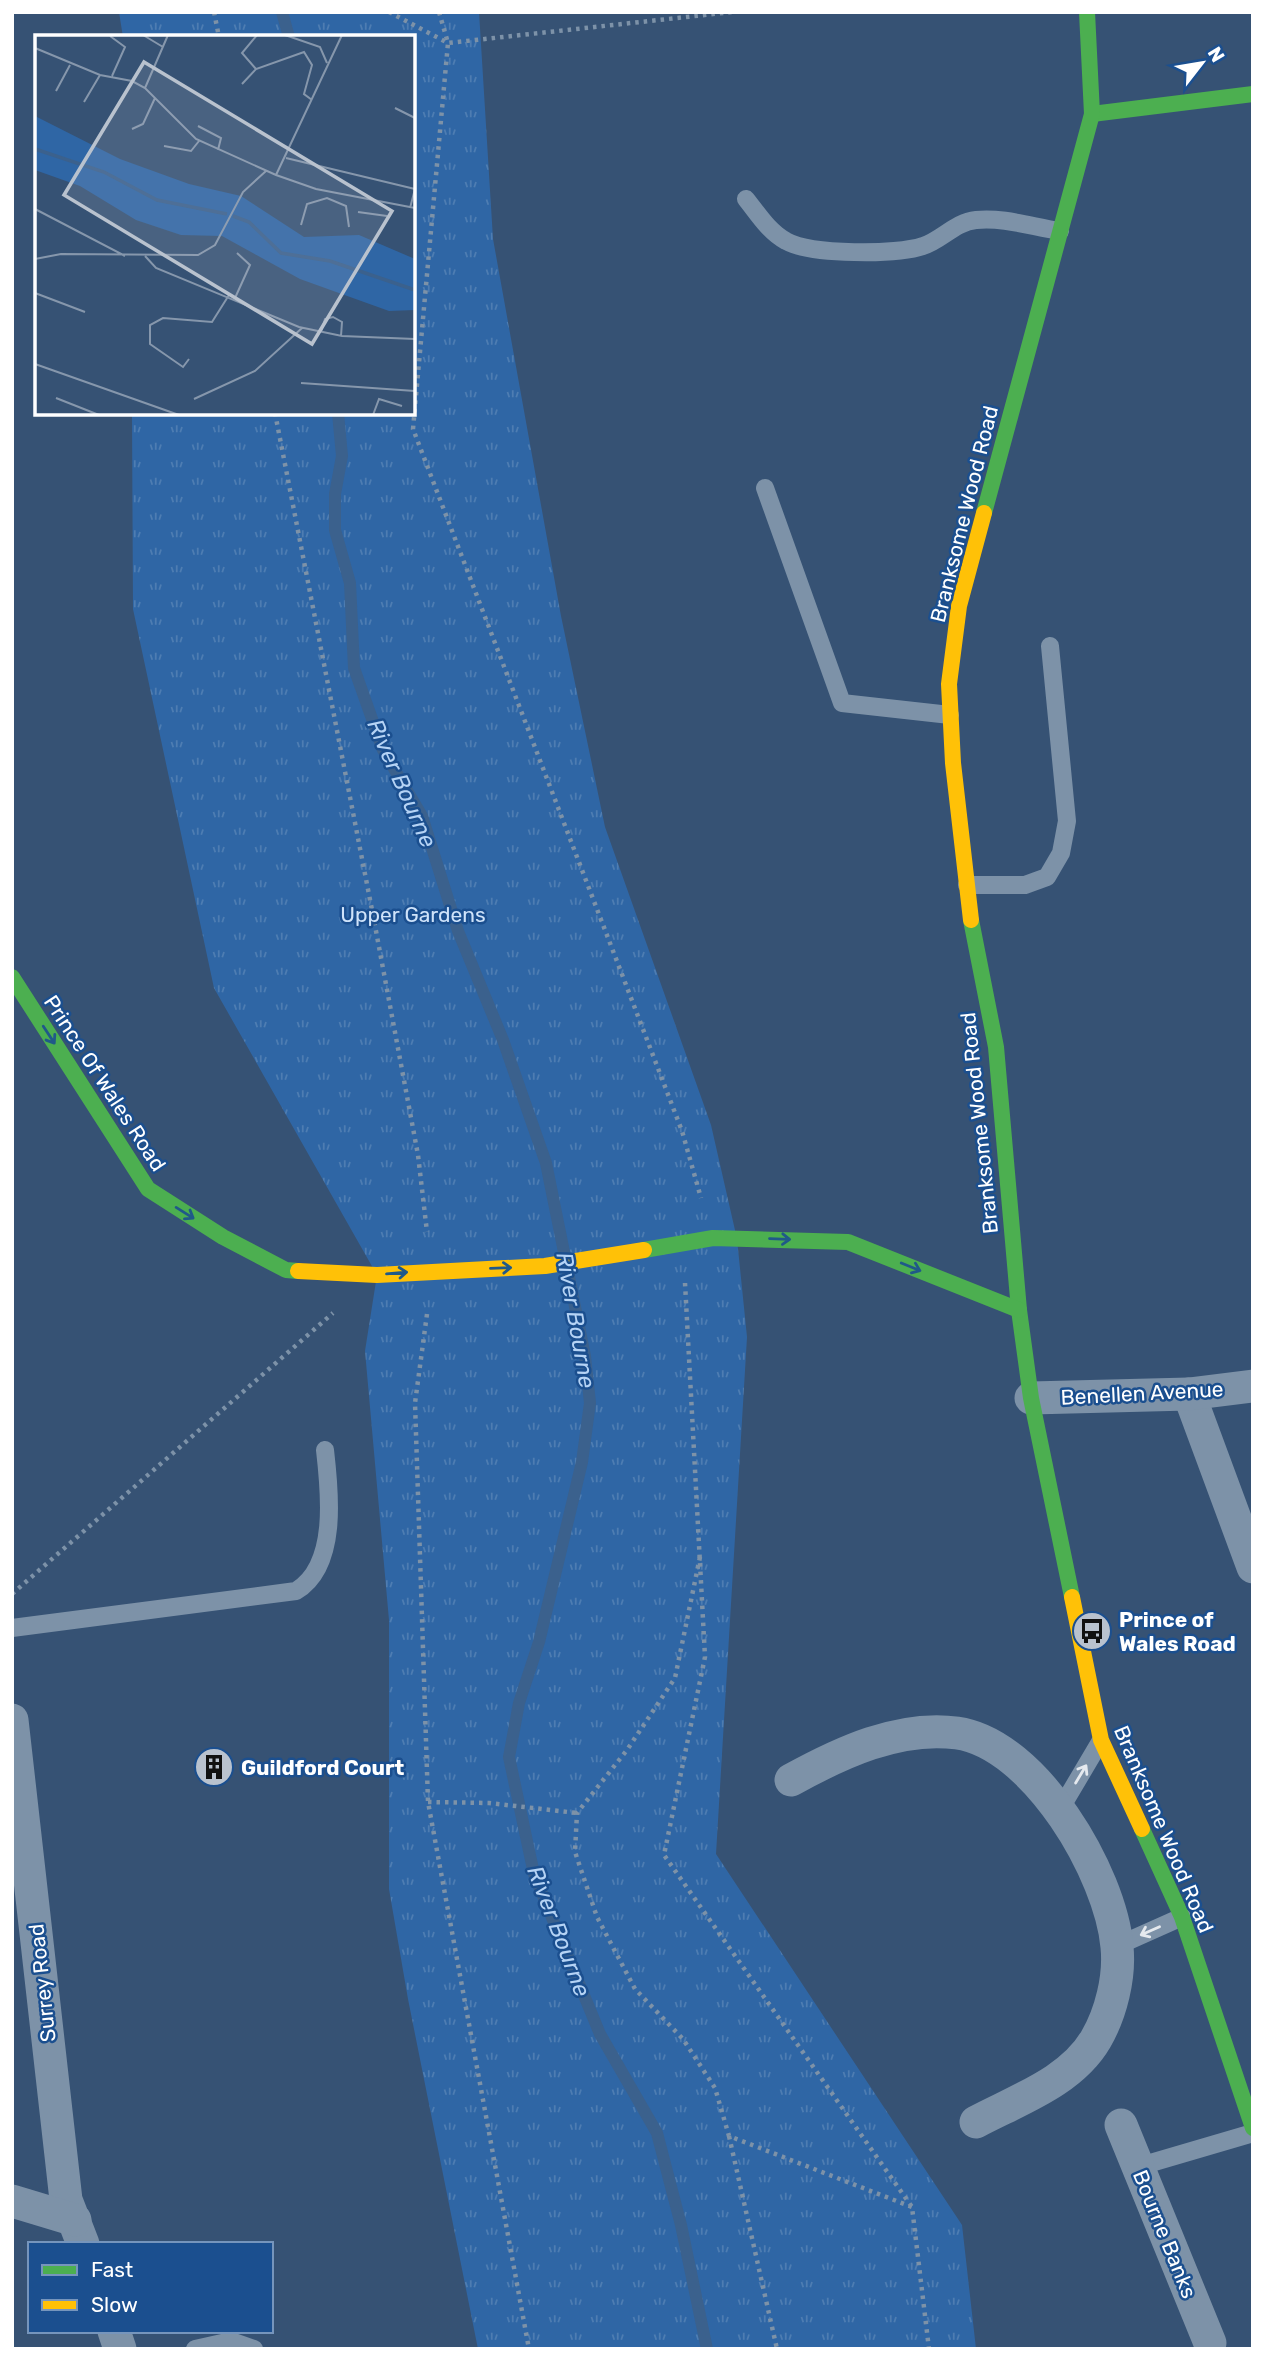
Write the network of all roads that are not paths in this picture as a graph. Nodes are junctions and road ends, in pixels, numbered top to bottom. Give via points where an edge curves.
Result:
1 (1087, 12) edge
2 (1253, 94) edge
3 (1092, 114) junction
4 (746, 199) dead end
5 (1060, 231) junction
6 (765, 488) dead end
7 (1050, 646) dead end
8 (950, 715) junction
9 (967, 886) junction
10 (12, 977) edge
11 (1018, 1310) junction
12 (1253, 1386) edge
13 (1189, 1394) junction
14 (1031, 1398) junction
15 (325, 1450) dead end
16 (1253, 1567) edge
17 (12, 1628) edge
18 (12, 1720) edge
19 (1101, 1740) junction
20 (791, 1780) dead end
21 (1061, 1808) junction
22 (1182, 1917) junction
23 (1117, 1946) junction
24 (975, 2122) dead end
25 (1121, 2125) dead end
26 (1253, 2131) edge
27 (1137, 2167) junction
28 (12, 2201) edge
29 (79, 2232) edge
30 (1210, 2343) dead end
31 (195, 2349) edge
32 (254, 2349) edge

1 - 3 street, Branksome Wood Road
2 - 3 street
3 - 5 street, Branksome Wood Road
4 - 5 lane via 769,228 788,242 832,251 906,251 974,220
5 - 8 street, Branksome Wood Road via 959,606 948,684
6 - 8 lane via 842,703
7 - 9 lane via 1067,821 1061,853 1047,877 1025,885
8 - 9 street, Branksome Wood Road
9 - 11 street, Branksome Wood Road via 996,1047
10 -> 11 street, Prince Of Wales Road via 148,1189 286,1270 377,1275 545,1266 713,1238 848,1242
11 - 14 street, Branksome Wood Road
12 - 13 street, Benellen Avenue
13 - 14 street, Benellen Avenue
13 - 16 street
14 - 19 street, Branksome Wood Road
15 - 17 lane via 328,1506 321,1560 310,1583 296,1591
18 - 29 street, Surrey Road via 66,2200
21 -> 19 lane
19 - 22 street, Branksome Wood Road
20 - 21 street via 837,1755 892,1738 958,1733 989,1745
21 - 23 street via 1085,1849
22 -> 23 lane
22 - 26 street, Branksome Wood Road
23 - 24 street via 1116,1983 1107,2013 1097,2039 1082,2058 1062,2076
25 - 27 street, Bourne Banks
26 - 27 lane
27 - 30 street, Bourne Banks
28 - 29 street
31 - 32 lane via 231,2341

